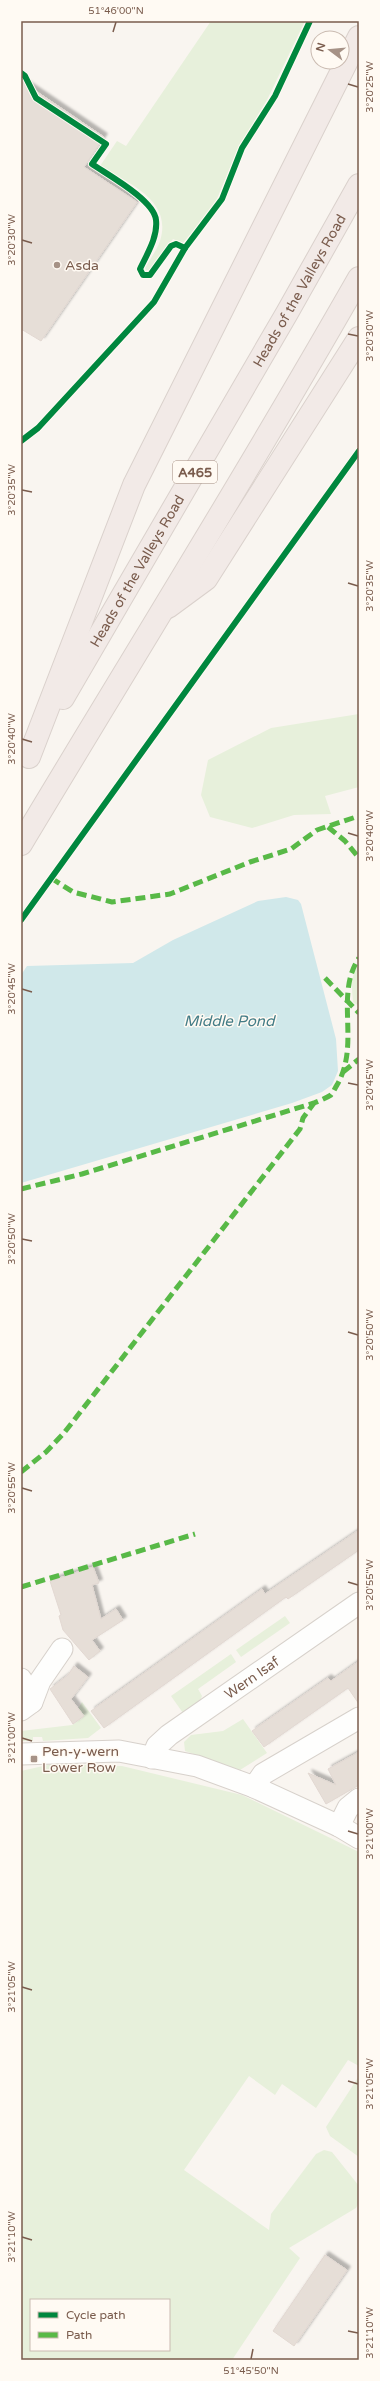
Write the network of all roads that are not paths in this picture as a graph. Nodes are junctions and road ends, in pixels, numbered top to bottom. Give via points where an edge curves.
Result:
1 (359, 38) edge
2 (359, 184) edge
3 (359, 278) edge
4 (359, 338) edge
5 (158, 614) junction
6 (25, 764) edge
7 (21, 844) edge
8 (359, 1604) edge
9 (62, 1649) dead end
10 (21, 1679) edge
11 (26, 1706) edge
12 (359, 1718) edge
13 (21, 1754) edge
14 (152, 1758) junction
15 (254, 1787) junction
16 (359, 1799) edge
17 (339, 1826) junction
18 (359, 1838) edge

1 - 6 highway via 134,485
2 - 6 highway, Heads of the Valleys Road / A465
3 - 5 highway, A465 via 283,412
4 - 5 highway via 206,579
5 - 7 highway, A465
8 - 14 street, Wern Isaf via 170,1735 157,1746
9 - 11 street
10 - 11 street
12 - 15 street via 263,1774
13 - 14 street via 119,1751
14 - 15 street via 197,1766
15 - 17 street
16 - 17 street via 348,1808
17 - 18 street

